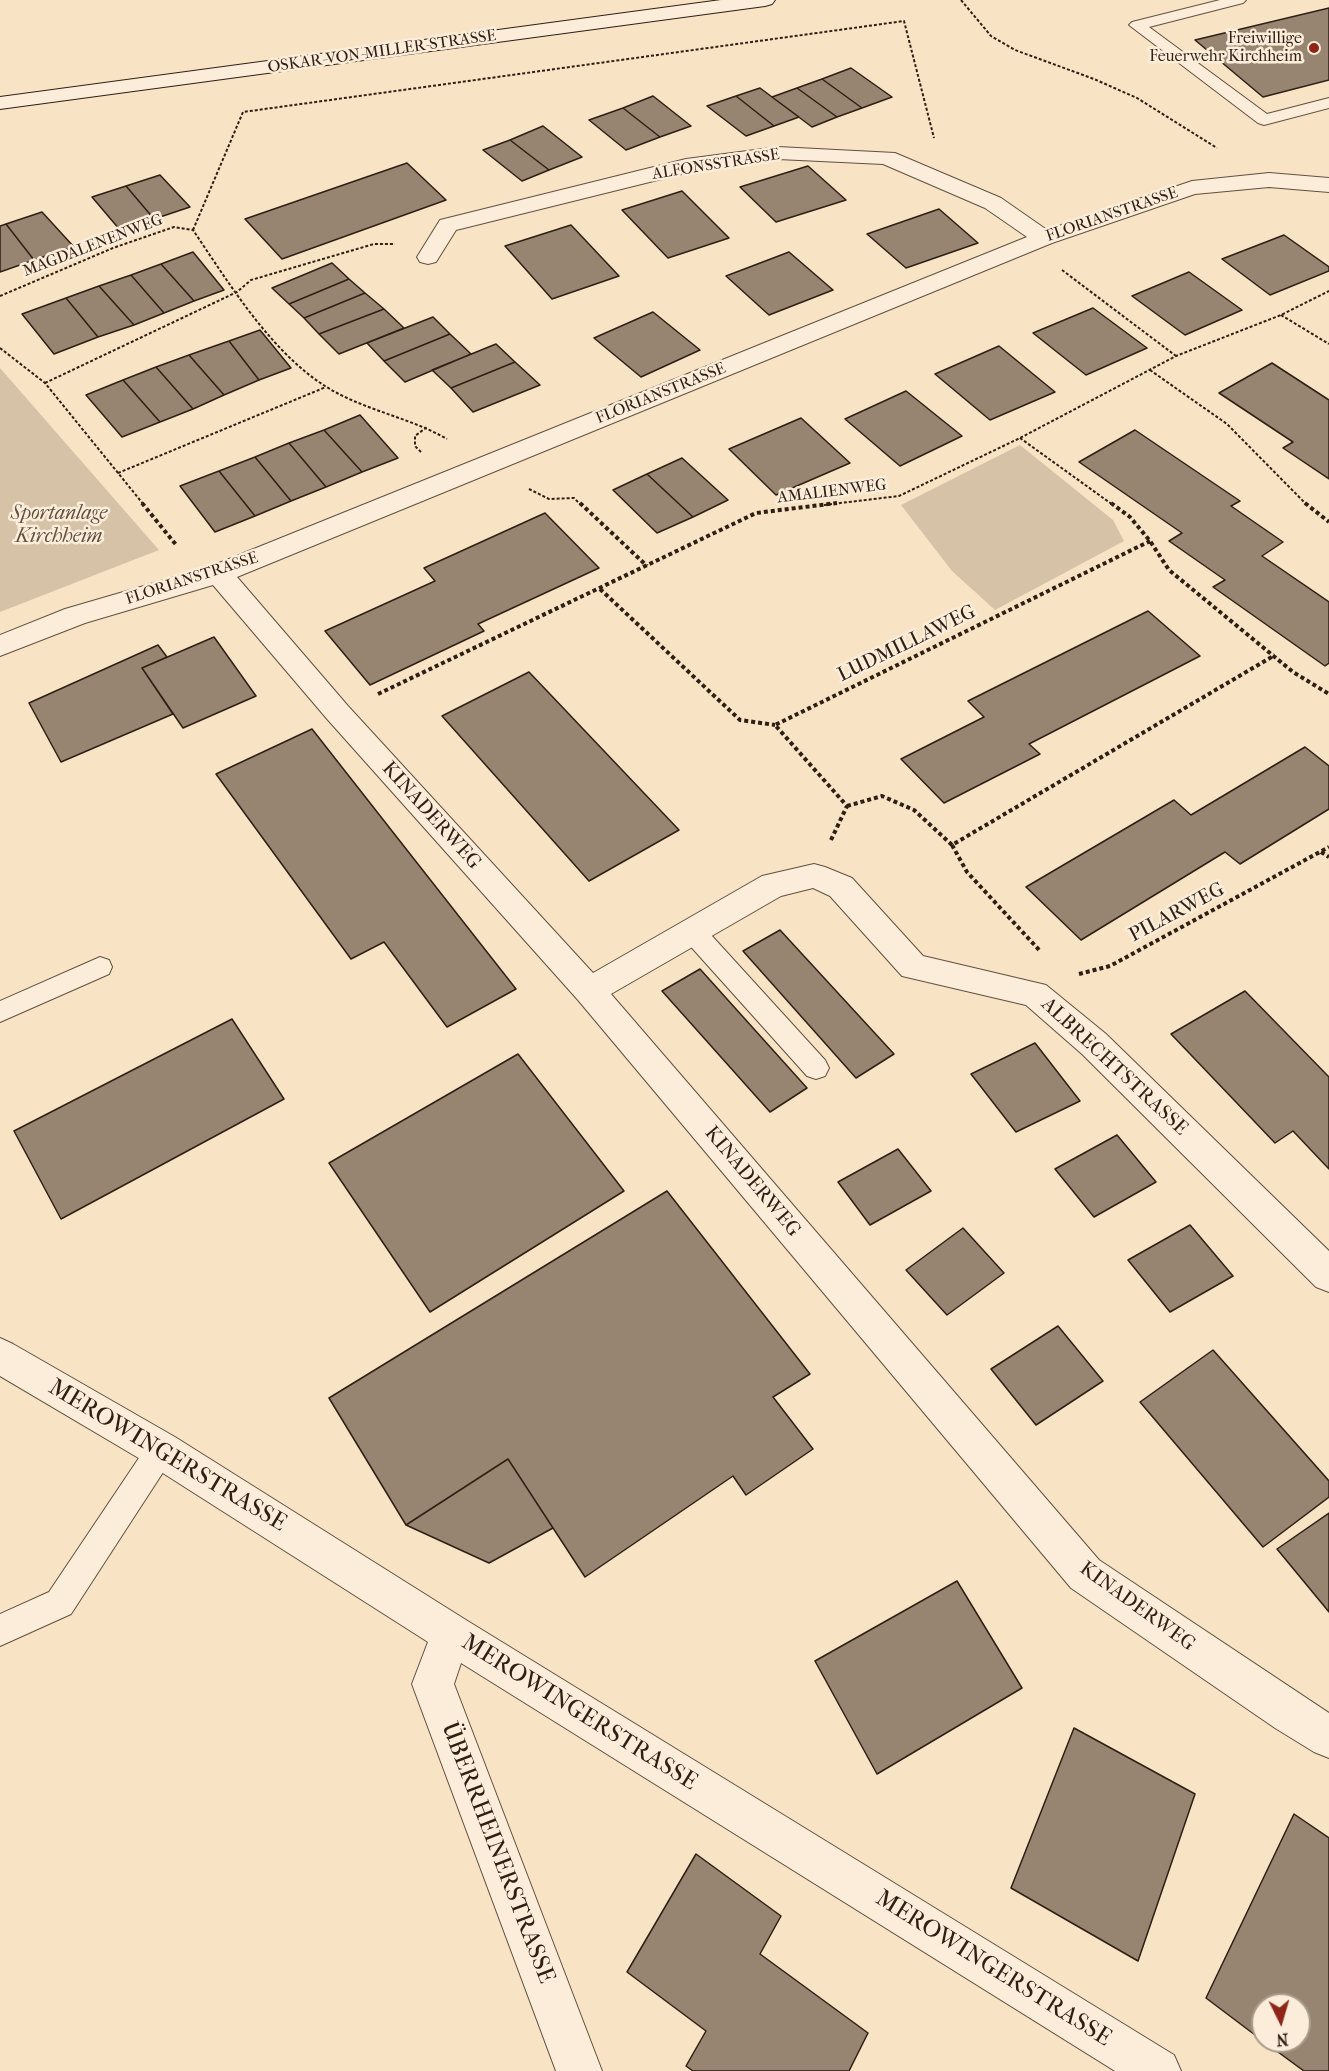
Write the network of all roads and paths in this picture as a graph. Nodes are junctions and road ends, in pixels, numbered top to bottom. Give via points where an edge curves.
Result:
1 (765, 0) edge
2 (961, 0) edge
3 (1238, 0) edge
4 (0, 103) edge
5 (1329, 103) edge
6 (1269, 180) junction
7 (945, 183) junction
8 (1329, 185) edge
9 (192, 230) junction
10 (1036, 241) junction
11 (433, 250) joint
12 (1329, 291) edge
13 (237, 292) junction
14 (0, 296) edge
15 (1281, 315) junction
16 (1329, 344) edge
17 (0, 348) edge
18 (1176, 356) junction
19 (1150, 370) junction
20 (45, 383) junction
21 (327, 386) junction
22 (1020, 438) junction
23 (497, 462) junction
24 (118, 473) junction
25 (1329, 522) edge
26 (1150, 541) junction
27 (180, 550) dead end
28 (647, 566) junction
29 (219, 574) junction
30 (600, 589) junction
31 (0, 646) edge
32 (1275, 655) junction
33 (1329, 694) edge
34 (338, 713) junction
35 (775, 725) junction
36 (847, 806) junction
37 (952, 845) junction
38 (1329, 848) edge
39 (1320, 852) junction
40 (1329, 857) edge
41 (814, 876) junction
42 (693, 932) junction
43 (100, 967) dead end
44 (1064, 977) junction
45 (589, 991) junction
46 (1035, 994) junction
47 (0, 1012) edge
48 (816, 1068) dead end
49 (1329, 1275) edge
50 (0, 1356) edge
51 (161, 1450) junction
52 (0, 1630) edge
53 (452, 1634) junction
54 (1329, 1737) edge
55 (579, 2071) edge
56 (1158, 2071) edge

1 - 4 street, OSKAR-VON-MILLER-STRASSE
2 - 6 path via 992,36 1015,50 1137,98
3 - 5 lane via 1137,25 1264,120
6 - 8 street, FLORIANSTRASSE
6 - 10 street, FLORIANSTRASSE via 1192,188
7 - 9 path via 904,21 243,112
7 - 10 street, ALFONSSTRASSE via 993,203
7 - 11 street, ALFONSSTRASSE via 887,158 778,153 686,166 448,225
9 - 13 path, MAGDALENENWEG
9 - 14 path, MAGDALENENWEG via 174,228 133,241
10 - 18 path
10 - 23 street, FLORIANSTRASSE
11 - 13 path via 374,244 251,280
12 - 15 path, AMALIENWEG
13 - 20 path
13 - 21 path, MAGDALENENWEG via 296,364
15 - 16 path
15 - 18 path, AMALIENWEG
17 - 20 path
18 - 19 path, AMALIENWEG
19 - 22 path, AMALIENWEG
19 - 25 path via 1227,424 1296,496
20 - 24 path
21 - 23 path, MAGDALENENWEG via 336,393 427,427 474,455
21 - 24 path
22 - 26 path via 1130,517
22 - 28 path, AMALIENWEG via 899,496 756,513
23 - 28 path via 526,488 549,499 574,498
23 - 29 street, FLORIANSTRASSE
24 - 27 path
26 - 32 path via 1168,570
26 - 35 path, LUDMILLAWEG
28 - 30 path, AMALIENWEG
29 - 31 street, FLORIANSTRASSE via 75,616
29 - 34 street, KINADERWEG
30 - 34 path, AMALIENWEG
30 - 35 path via 740,720
32 - 33 path via 1293,672
32 - 37 path
34 - 45 street, KINADERWEG
35 - 36 path
36 - 37 path via 882,796 914,810
36 - 41 path
37 - 44 path via 967,872
38 - 39 path, PILARWEG
39 - 40 path
39 - 44 path, PILARWEG via 1110,966
41 - 42 street via 773,885
41 - 46 street, ALBRECHTSTRASSE via 841,887 913,967
42 - 45 street
42 - 48 lane
43 - 47 lane
44 - 46 path, PILARWEG
45 - 54 street, KINADERWEG via 1085,1574
46 - 49 street, ALBRECHTSTRASSE via 1094,1044
50 - 51 street, MEROWINGERSTRASSE
51 - 52 lane via 60,1603
51 - 53 street, MEROWINGERSTRASSE
53 - 55 street, ÜBERRHEINERSTRASSE via 433,1684
53 - 56 street, MEROWINGERSTRASSE

